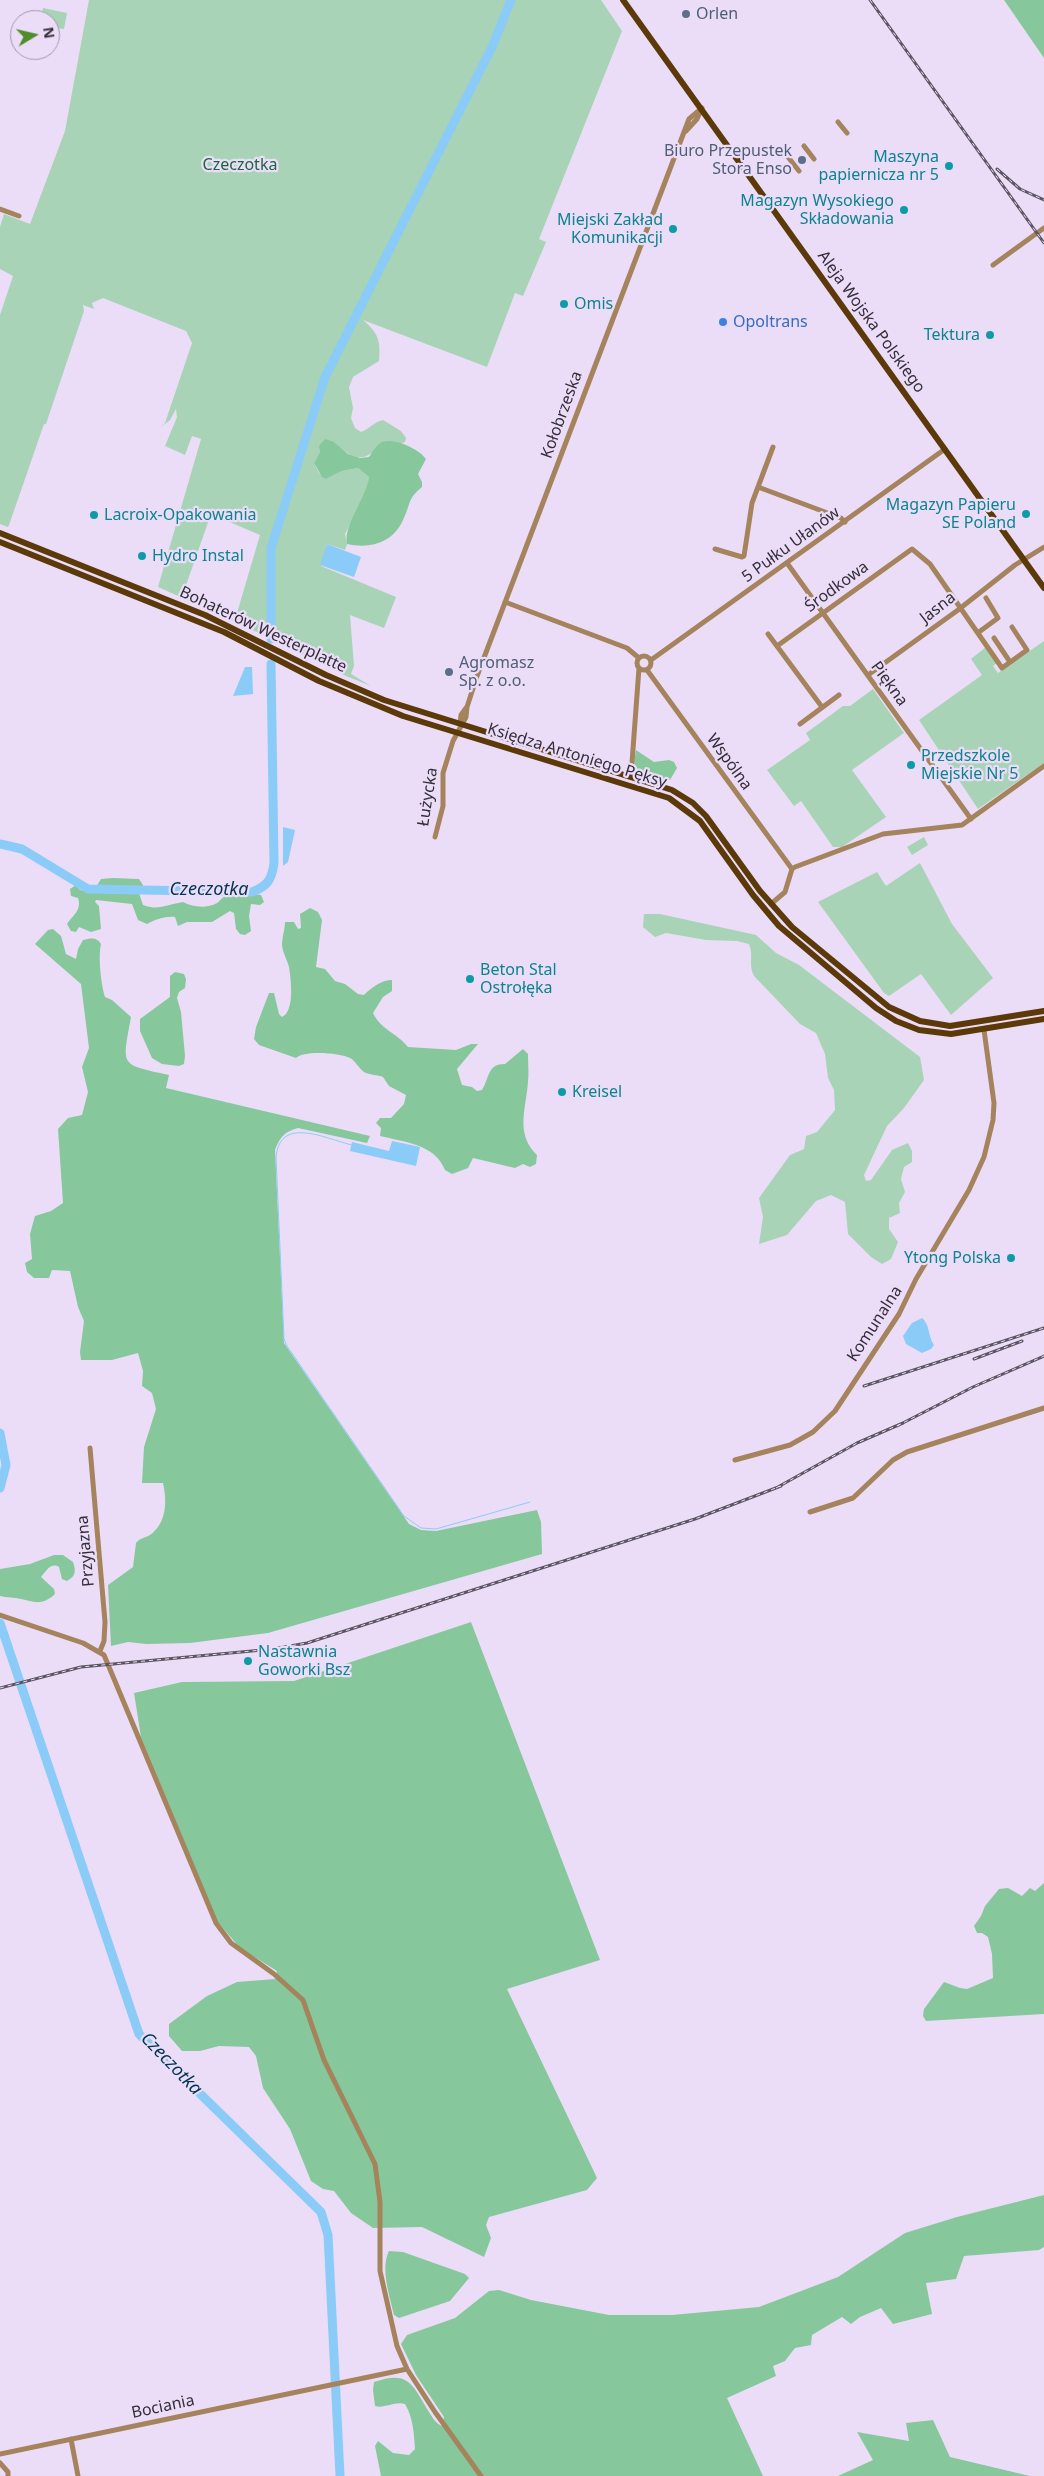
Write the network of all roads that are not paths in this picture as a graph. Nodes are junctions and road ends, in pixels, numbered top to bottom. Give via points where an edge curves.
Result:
1 (623, 0) edge
2 (702, 108) junction
3 (838, 122) dead end
4 (847, 133) dead end
5 (804, 146) dead end
6 (788, 157) dead end
7 (814, 160) dead end
8 (799, 171) dead end
9 (0, 209) edge
10 (19, 216) dead end
11 (1044, 228) edge
12 (993, 265) dead end
13 (773, 447) dead end
14 (945, 449) junction
15 (758, 487) junction
16 (845, 522) junction
17 (0, 533) edge
18 (0, 542) edge
19 (1044, 547) edge
20 (715, 549) dead end
21 (1023, 559) junction
22 (787, 563) junction
23 (1044, 588) edge
24 (986, 598) dead end
25 (505, 602) junction
26 (961, 606) junction
27 (823, 613) junction
28 (1012, 627) dead end
29 (979, 632) junction
30 (768, 634) dead end
31 (994, 638) dead end
32 (776, 646) junction
33 (639, 658) junction
34 (651, 660) junction
35 (1010, 662) junction
36 (639, 668) junction
37 (647, 670) junction
38 (868, 676) junction
39 (839, 695) dead end
40 (822, 708) junction
41 (800, 724) dead end
42 (460, 725) junction
43 (456, 733) junction
44 (1044, 766) edge
45 (631, 776) junction
46 (970, 819) junction
47 (435, 837) dead end
48 (792, 869) junction
49 (771, 904) junction
50 (1044, 1011) edge
51 (1044, 1019) edge
52 (984, 1030) junction
53 (1044, 1408) edge
54 (90, 1448) dead end
55 (735, 1460) dead end
56 (810, 1512) dead end
57 (1, 1615) edge
58 (100, 1651) junction
59 (407, 2369) junction
60 (70, 2439) junction
61 (0, 2454) edge
62 (0, 2463) edge
63 (8, 2476) edge
64 (78, 2476) edge
65 (482, 2476) edge

1 - 2 main road, Aleja Wojska Polskiego
2 - 14 main road, Aleja Wojska Polskiego
2 - 25 street, Kołobrzeska via 684,134
3 - 4 street
5 - 7 street
6 - 8 street
9 - 10 street
11 - 12 street
13 - 15 street
14 - 16 street, 5 Pułku Ułanów
14 - 21 main road, Aleja Wojska Polskiego
15 - 16 street
15 - 20 street via 751,507 744,557
16 - 22 street, 5 Pułku Ułanów
17 - 42 main road, Bohaterów Westerplatte via 205,615 364,692
18 - 43 main road, Bohaterów Westerplatte via 202,623 362,700
19 - 21 street, Jasna
21 - 23 main road, Aleja Wojska Polskiego
21 - 26 street, Jasna
22 - 27 street, Piękna
22 - 34 street, 5 Pułku Ułanów
24 - 29 street via 998,618
25 - 33 street via 630,649
25 - 42 street, Kołobrzeska via 466,717
26 - 27 street, Środkowa via 930,564 912,549
26 - 29 street
26 - 38 street, Jasna
27 - 32 street, Środkowa
27 - 38 street, Piękna
28 - 35 street via 1027,649
29 - 35 street via 1002,668
30 - 32 street
31 - 35 street
32 - 40 street
33 - 34 street via 646,656
33 - 36 street
34 - 37 street via 652,665
36 - 37 street
36 - 45 street
37 - 48 street, Wspólna
38 - 46 street, Piękna
39 - 40 street
40 - 41 street
42 - 43 street, Łużycka
42 - 45 main road, Księdza Antoniego Pęksy
43 - 47 street, Łużycka via 443,773 443,806
43 - 52 main road, Księdza Antoniego Pęksy via 669,798 700,821 753,895 780,926 876,1008 903,1024 926,1032 955,1034
44 - 46 street
45 - 49 main road, Księdza Antoniego Pęksy via 672,790 702,811
46 - 48 street via 962,825 883,834
48 - 49 street via 784,892
49 - 50 main road, Księdza Antoniego Pęksy via 799,933 898,1013 940,1025 960,1025
51 - 52 main road, Księdza Antoniego Pęksy
52 - 55 street, Komunalna via 994,1103 984,1158 899,1314 835,1410 813,1432 790,1445
53 - 56 street via 907,1452 886,1466 853,1498
54 - 58 street, Przyjazna via 104,1622 104,1641
57 - 58 street
58 - 59 street via 105,1656 216,1923 231,1943 303,2000 324,2060 368,2147 375,2164 380,2202 380,2271 397,2346
59 - 60 street, Bociania
59 - 65 street
60 - 61 street, Bociania
60 - 64 street
62 - 63 street

